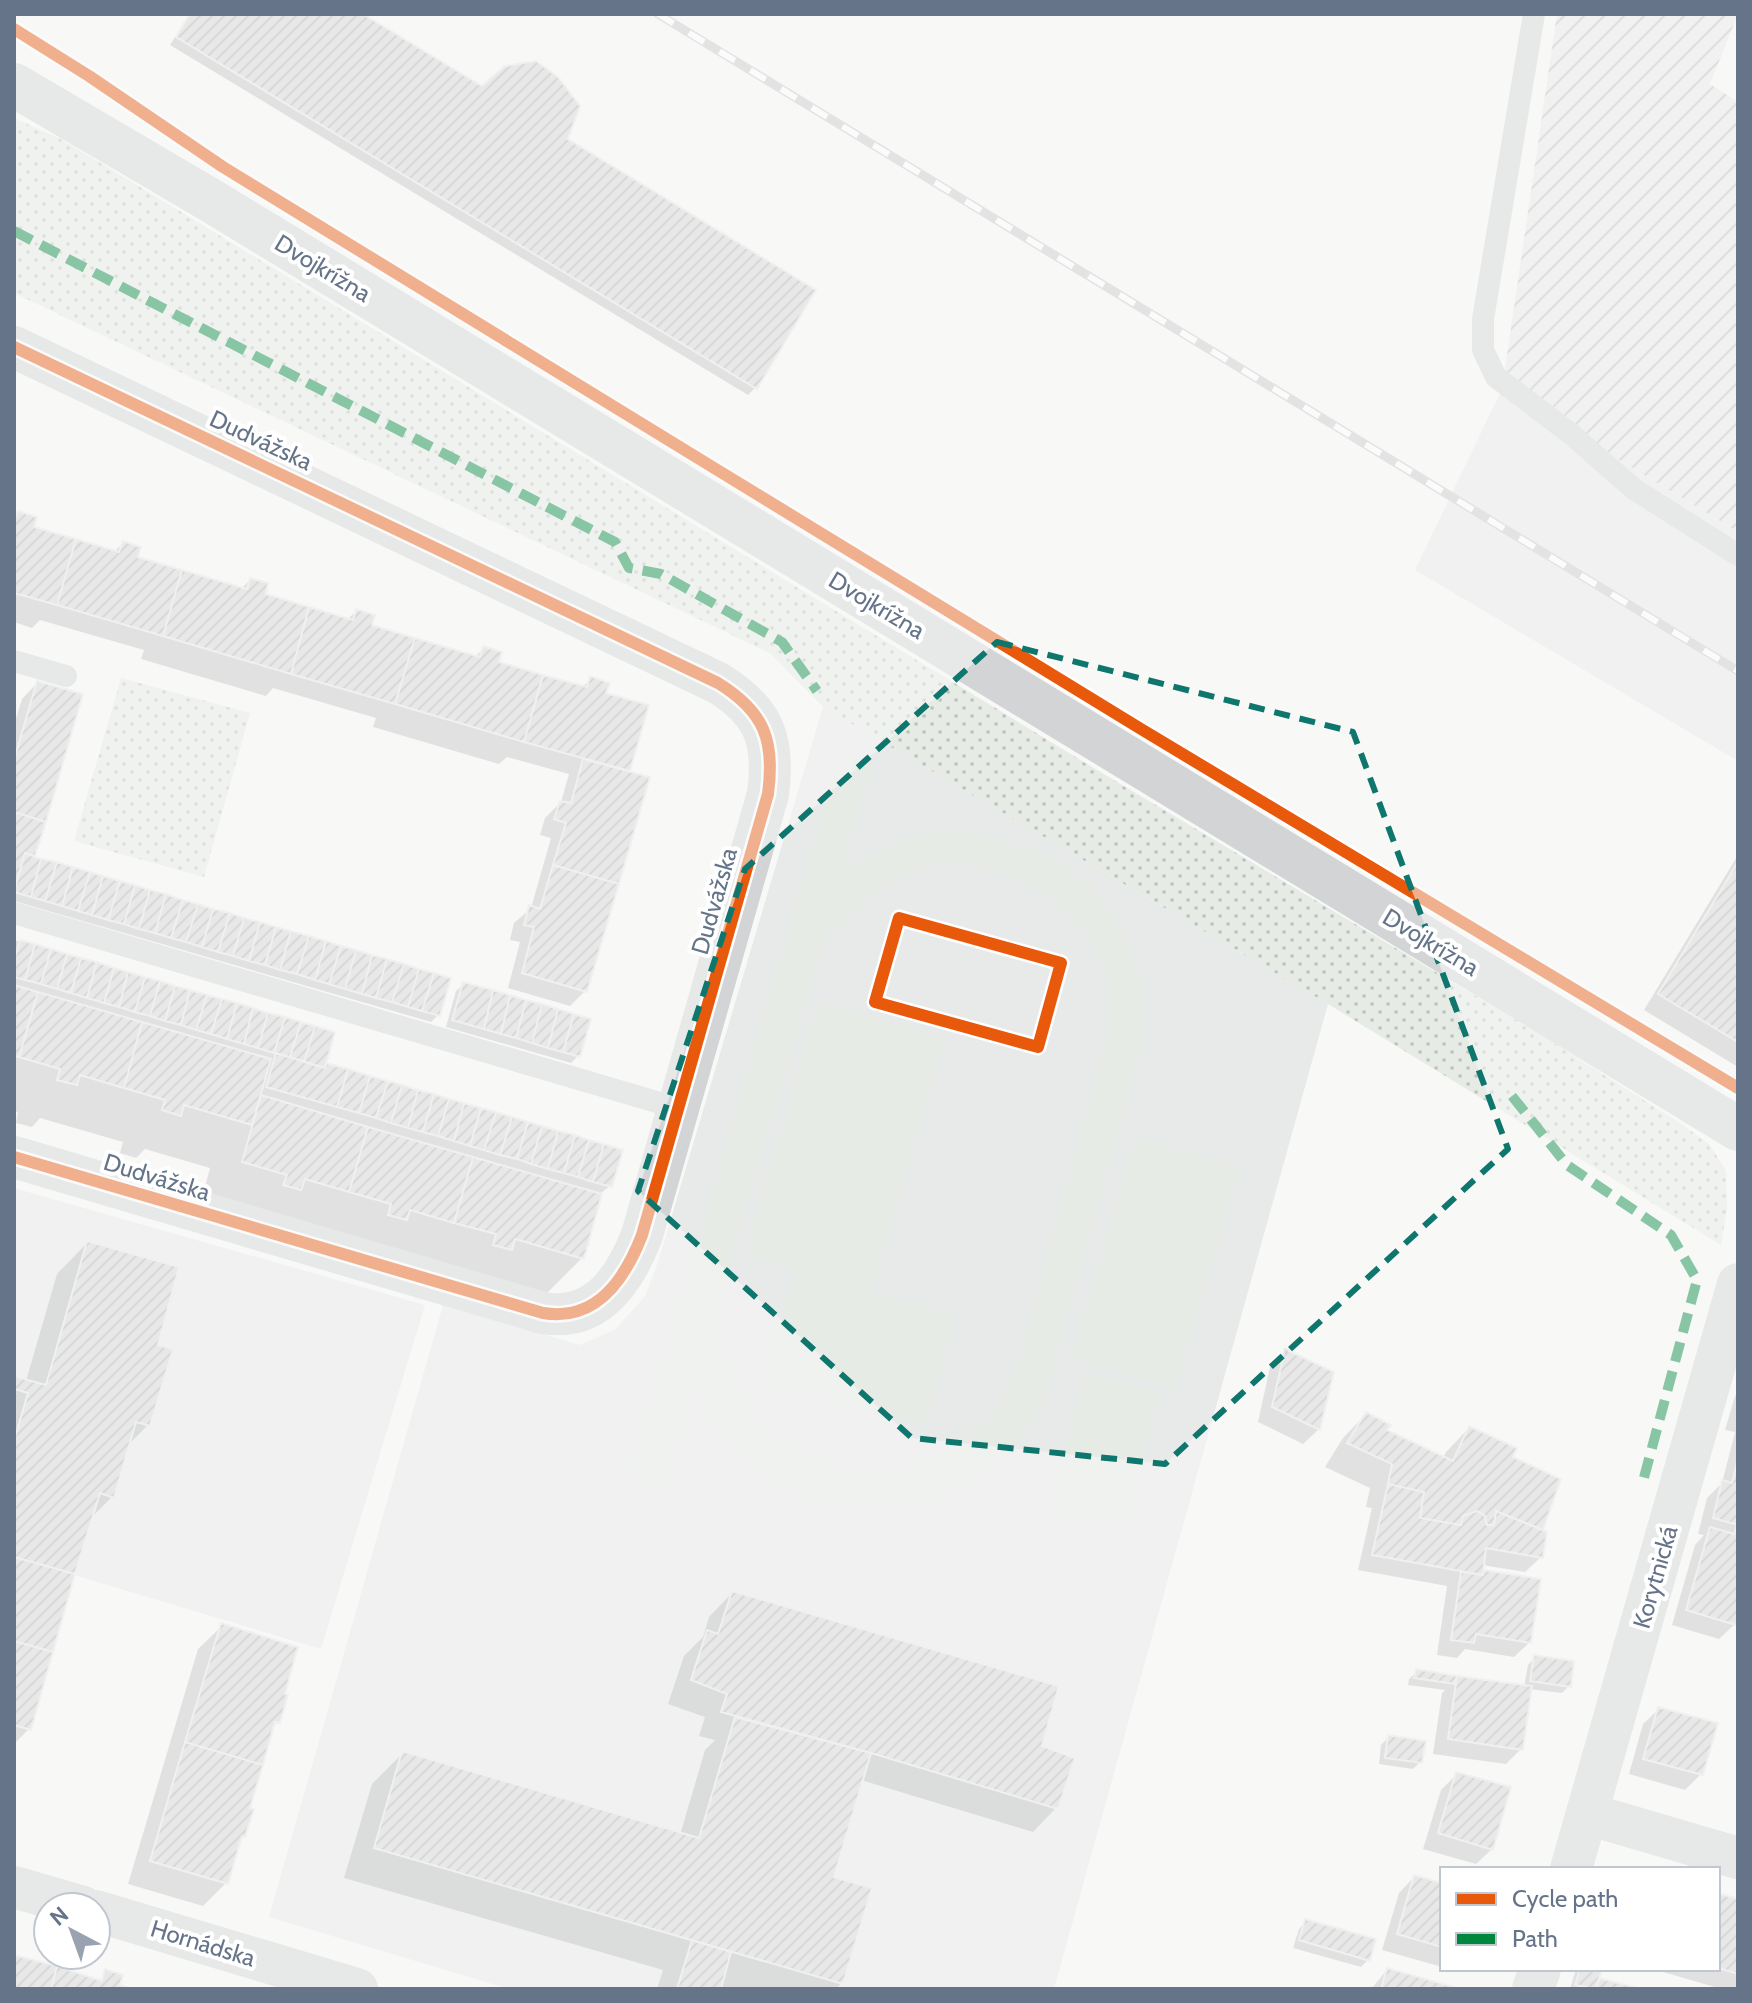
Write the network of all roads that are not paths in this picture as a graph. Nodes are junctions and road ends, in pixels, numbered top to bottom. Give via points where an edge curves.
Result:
1 (1534, 14) edge
2 (14, 85) edge
3 (14, 347) edge
4 (1738, 555) edge
5 (14, 661) edge
6 (66, 676) dead end
7 (14, 913) edge
8 (677, 1108) junction
9 (1738, 1129) edge
10 (14, 1157) edge
11 (1738, 1284) edge
12 (1588, 1814) junction
13 (1738, 1858) edge
14 (1572, 1867) edge
15 (112, 1916) edge
16 (357, 1989) edge

1 - 4 lane via 1483,319 1483,350 1496,377 1634,489
2 - 9 street, Dvojkrížna
3 - 8 street, Dudvážska via 718,683 751,707 766,734 772,764 768,794
5 - 6 lane
7 - 8 lane
8 - 10 street, Dudvážska via 630,1265 588,1306 558,1315
11 - 12 street, Korytnická
12 - 13 street
12 - 14 street, Korytnická
15 - 16 street, Hornádska

